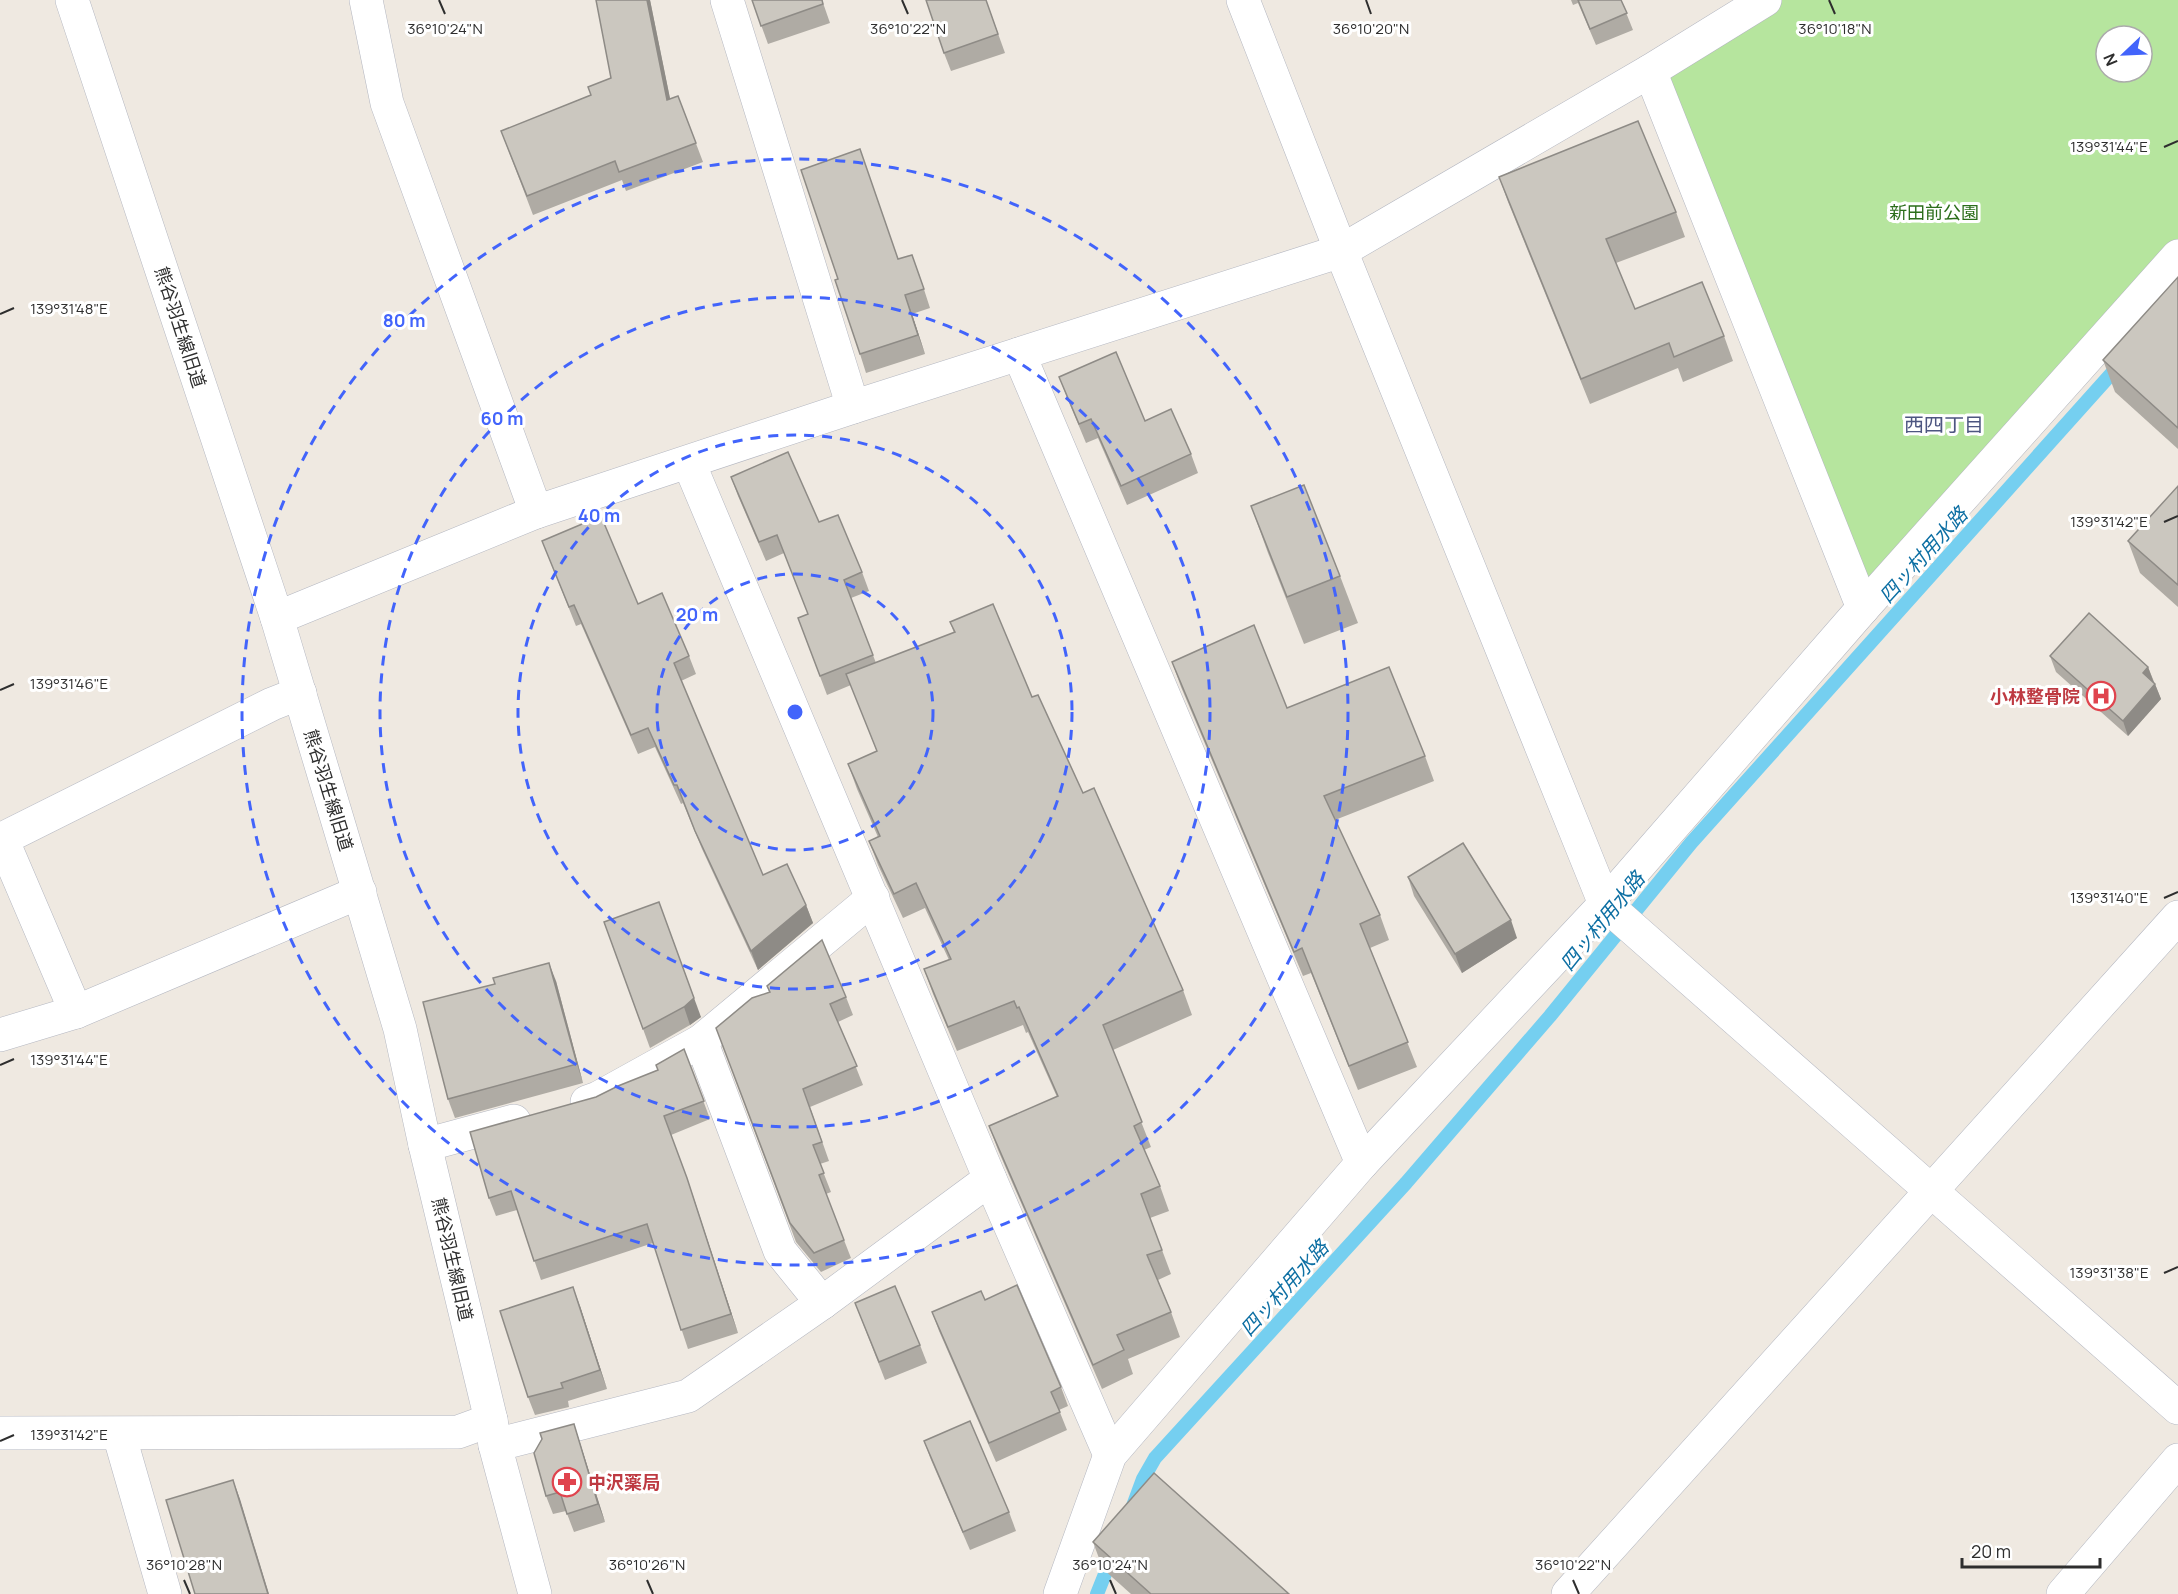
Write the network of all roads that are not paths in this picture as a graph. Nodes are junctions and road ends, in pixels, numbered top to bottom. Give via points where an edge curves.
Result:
1 (72, 0) edge
2 (366, 0) edge
3 (727, 0) edge
4 (1243, 0) edge
5 (1765, 0) edge
6 (1650, 71) junction
7 (1341, 251) junction
8 (2178, 256) edge
9 (1018, 354) junction
10 (853, 407) junction
11 (689, 463) junction
12 (536, 512) junction
13 (1863, 608) junction
14 (277, 618) junction
15 (300, 693) junction
16 (360, 892) junction
17 (873, 898) junction
18 (1605, 904) junction
19 (2178, 917) edge
20 (76, 1012) junction
21 (0, 1035) edge
22 (700, 1041) junction
23 (425, 1145) junction
24 (1362, 1163) junction
25 (990, 1179) junction
26 (1931, 1191) junction
27 (822, 1303) junction
28 (2178, 1408) edge
29 (0, 1433) edge
30 (493, 1433) junction
31 (119, 1434) junction
32 (1110, 1455) junction
33 (2178, 1460) edge
34 (165, 1594) edge
35 (535, 1594) edge
36 (1060, 1594) edge
37 (1568, 1594) edge
38 (2063, 1594) edge

1 - 14 street, 熊谷羽生線旧道
2 - 12 street via 387,104
3 - 10 street
4 - 7 street
5 - 6 street
6 - 7 street
6 - 13 street
7 - 9 street
7 - 18 street
8 - 13 street
9 - 10 street
9 - 24 street
10 - 11 street
11 - 12 street
11 - 17 street
12 - 14 street
13 - 18 street
14 - 15 street, 熊谷羽生線旧道
15 - 16 street, 熊谷羽生線旧道
15 - 20 street via 2,839
16 - 20 street
16 - 23 street, 熊谷羽生線旧道 via 400,1029
17 - 22 street
17 - 25 street
18 - 24 street
18 - 26 street
19 - 26 street
20 - 21 street
22 - 23 street via 598,1098
22 - 27 street via 780,1251
23 - 30 street, 熊谷羽生線旧道
24 - 32 street
25 - 27 street
25 - 32 street
26 - 28 street
26 - 37 street
27 - 30 street via 688,1396
29 - 31 street
30 - 31 street
30 - 35 street, 熊谷羽生線旧道
31 - 34 street
32 - 36 street
33 - 38 street

